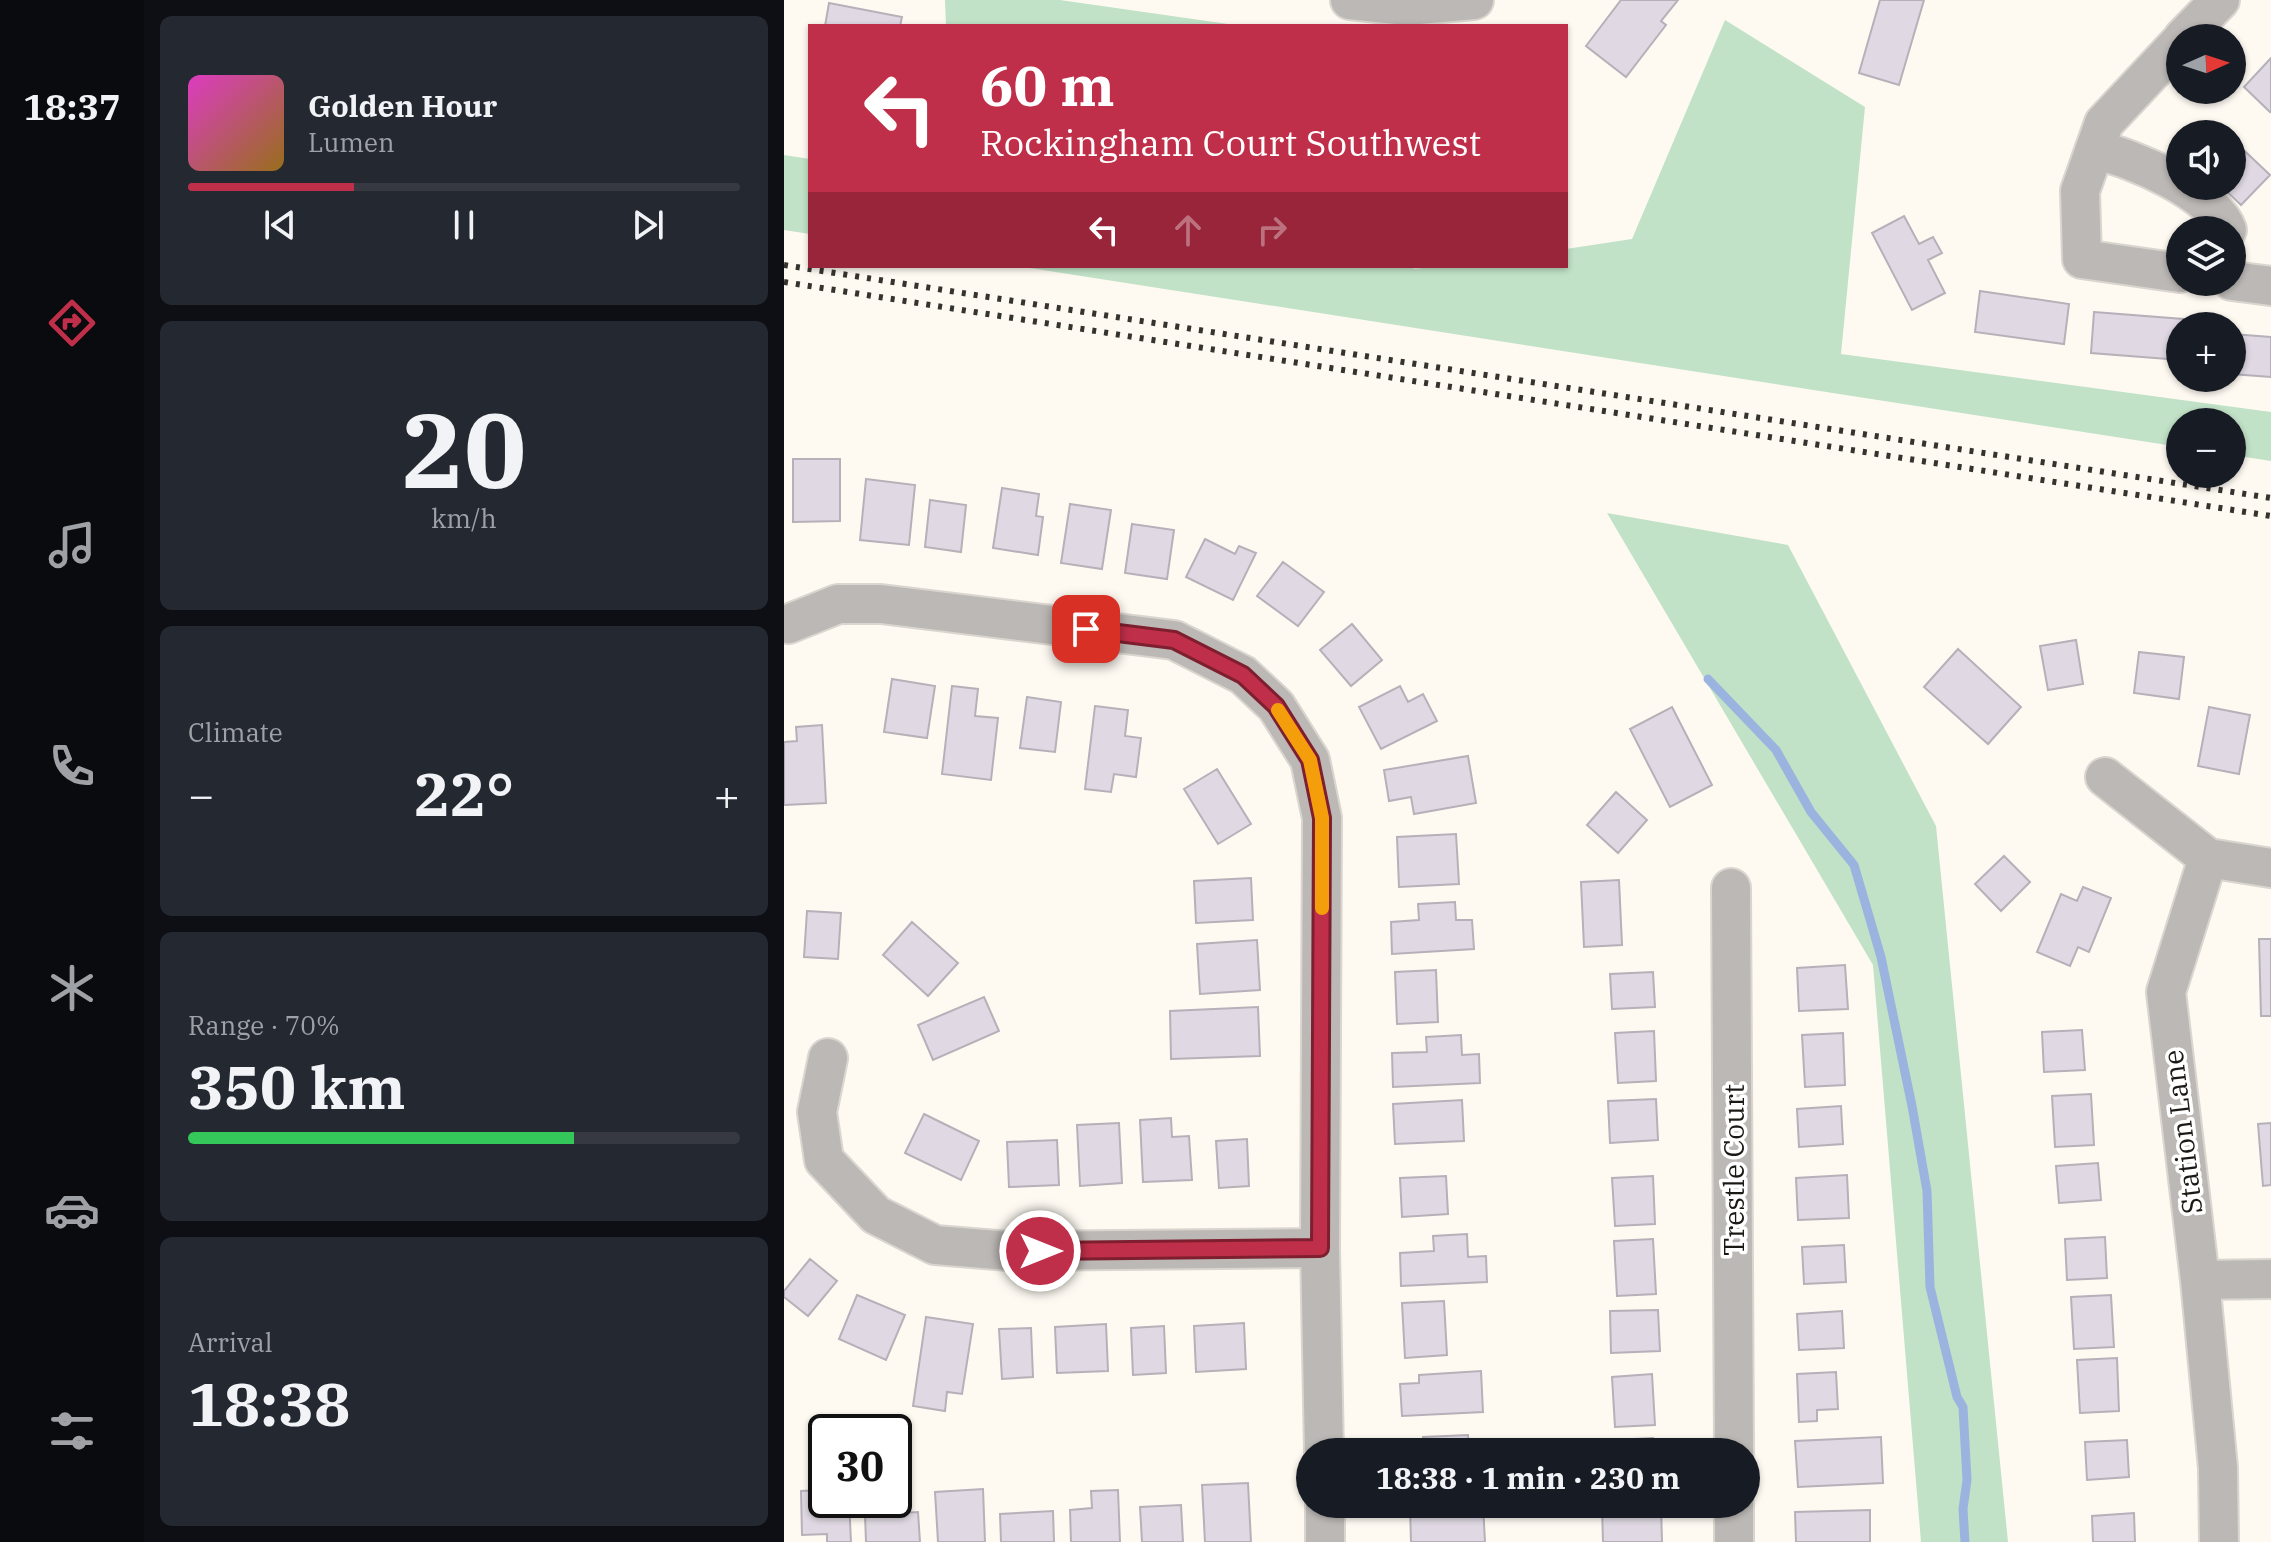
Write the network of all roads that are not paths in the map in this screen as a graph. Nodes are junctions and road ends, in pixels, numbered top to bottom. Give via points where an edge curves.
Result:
1 (1350, 0) edge
2 (1474, 0) edge
3 (2220, 0) edge
4 (2197, 24) edge
5 (2166, 57) edge
6 (2095, 150) junction
7 (2221, 216) edge
8 (2166, 271) edge
9 (2246, 283) edge
10 (2271, 286) edge
11 (788, 624) dead end
12 (2105, 777) dead end
13 (2208, 858) junction
14 (2271, 868) edge
15 (1731, 888) dead end
16 (828, 1058) dead end
17 (1320, 1248) junction
18 (2271, 1279) edge
19 (2200, 1280) junction
20 (1324, 1438) edge
21 (1734, 1438) edge
22 (1325, 1518) edge
23 (1734, 1518) edge
24 (1325, 1542) edge
25 (1734, 1542) edge
26 (2219, 1542) edge

1 - 2 street via 1407,6
3 - 4 street
5 - 6 street via 2104,123
6 - 7 street via 2139,162 2198,196
6 - 8 street via 2080,191 2082,259
9 - 10 street
11 - 17 street via 838,604 881,604 1174,640 1243,675 1276,706 1310,760 1322,818
12 - 13 street
13 - 14 street
13 - 19 street, Station Lane via 2166,992
15 - 21 street, Trestle Court
16 - 17 street via 817,1112 824,1160 876,1215 935,1245 1009,1251
17 - 20 street
18 - 19 street
19 - 26 street, Station Lane via 2218,1468
22 - 24 street
23 - 25 street

